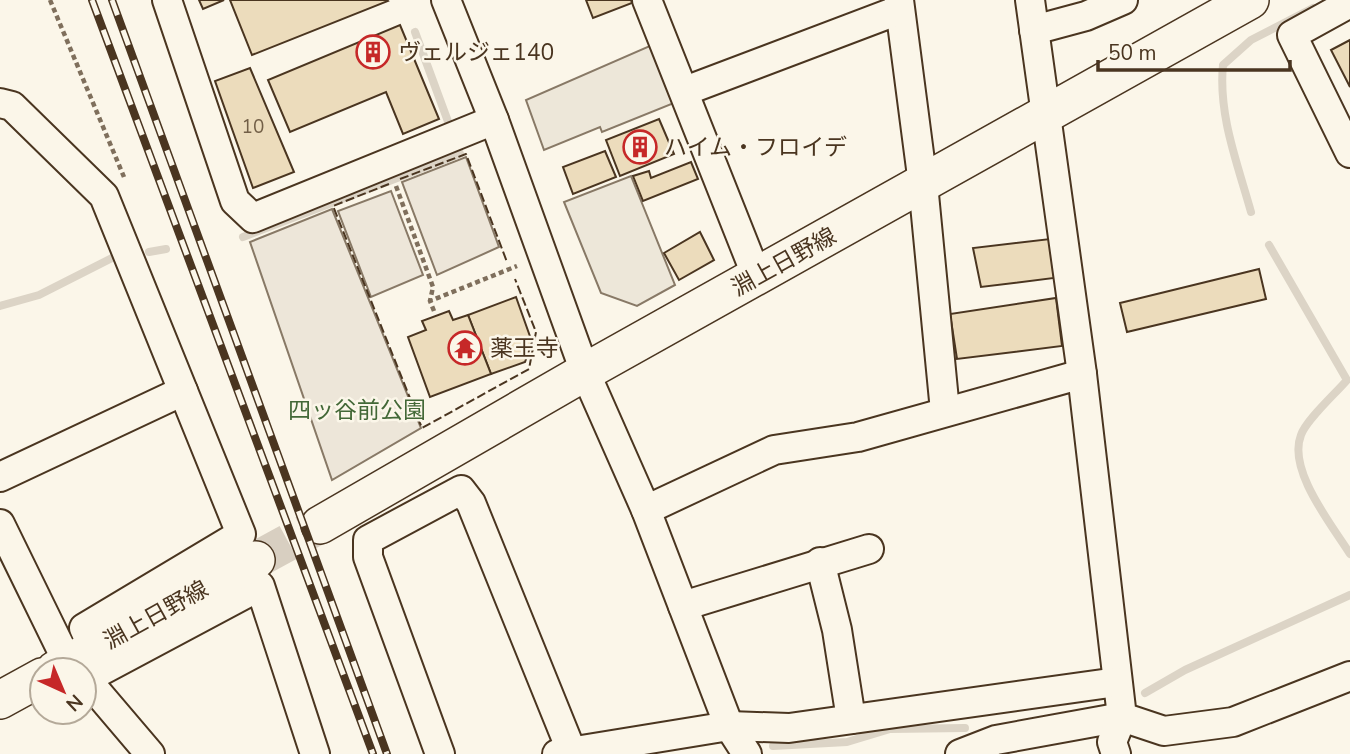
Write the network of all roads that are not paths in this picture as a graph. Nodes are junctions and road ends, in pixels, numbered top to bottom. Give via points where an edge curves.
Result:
1 (167, 0) edge
2 (446, 0) edge
3 (647, 0) edge
4 (1030, 0) edge
5 (1124, 0) edge
6 (1250, 0) edge
7 (1350, 3) edge
8 (899, 5) edge
9 (1034, 30) junction
10 (685, 91) junction
11 (0, 103) edge
12 (1046, 114) junction
13 (494, 120) junction
14 (1350, 153) edge
15 (923, 184) junction
16 (757, 277) junction
17 (585, 372) junction
18 (1082, 374) junction
19 (183, 391) junction
20 (945, 411) junction
21 (0, 477) edge
22 (646, 510) junction
23 (0, 524) edge
24 (320, 524) tunnel mouth
25 (869, 549) dead end
26 (6, 555) edge
27 (256, 560) tunnel mouth
28 (820, 562) junction
29 (683, 606) junction
30 (64, 656) edge
31 (76, 656) edge
32 (95, 656) edge
33 (98, 658) edge
34 (1350, 676) edge
35 (1117, 682) junction
36 (28, 689) edge
37 (98, 698) edge
38 (0, 701) edge
39 (1122, 717) junction
40 (851, 719) junction
41 (729, 726) junction
42 (576, 752) edge
43 (964, 753) edge
44 (150, 754) edge
45 (316, 754) edge
46 (440, 754) edge
47 (747, 754) edge
48 (1116, 754) edge

1 - 13 street via 235,201 253,218
2 - 13 street
3 - 10 street
4 - 9 street
5 - 9 street
6 - 12 main road, 淵上日野線
7 - 14 street via 1293,35
8 - 10 street
8 - 15 street
9 - 12 street
10 - 16 street
11 - 19 street via 12,106 104,196
12 - 15 main road, 淵上日野線
12 - 18 street
13 - 17 street
15 - 16 main road, 淵上日野線
15 - 20 street
16 - 17 main road, 淵上日野線
17 - 22 street
17 - 24 main road, 淵上日野線
18 - 20 street
18 - 35 street
19 - 21 street
19 - 31 street via 242,534 84,628
20 - 22 street via 858,437 774,450
22 - 29 street
23 - 26 street
25 - 28 street
26 - 30 street
27 - 32 main road, 淵上日野線
28 - 29 street
28 - 40 street via 837,630
29 - 41 street
33 - 45 street via 260,586
34 - 39 street via 1233,722 1164,731
35 - 39 street
35 - 40 street
36 - 38 main road, 淵上日野線
37 - 44 street
39 - 43 street via 996,740
39 - 48 street via 1112,741
40 - 41 street via 789,728
41 - 42 street
41 - 47 street
42 - 46 street via 471,503 461,490 368,540 368,557

